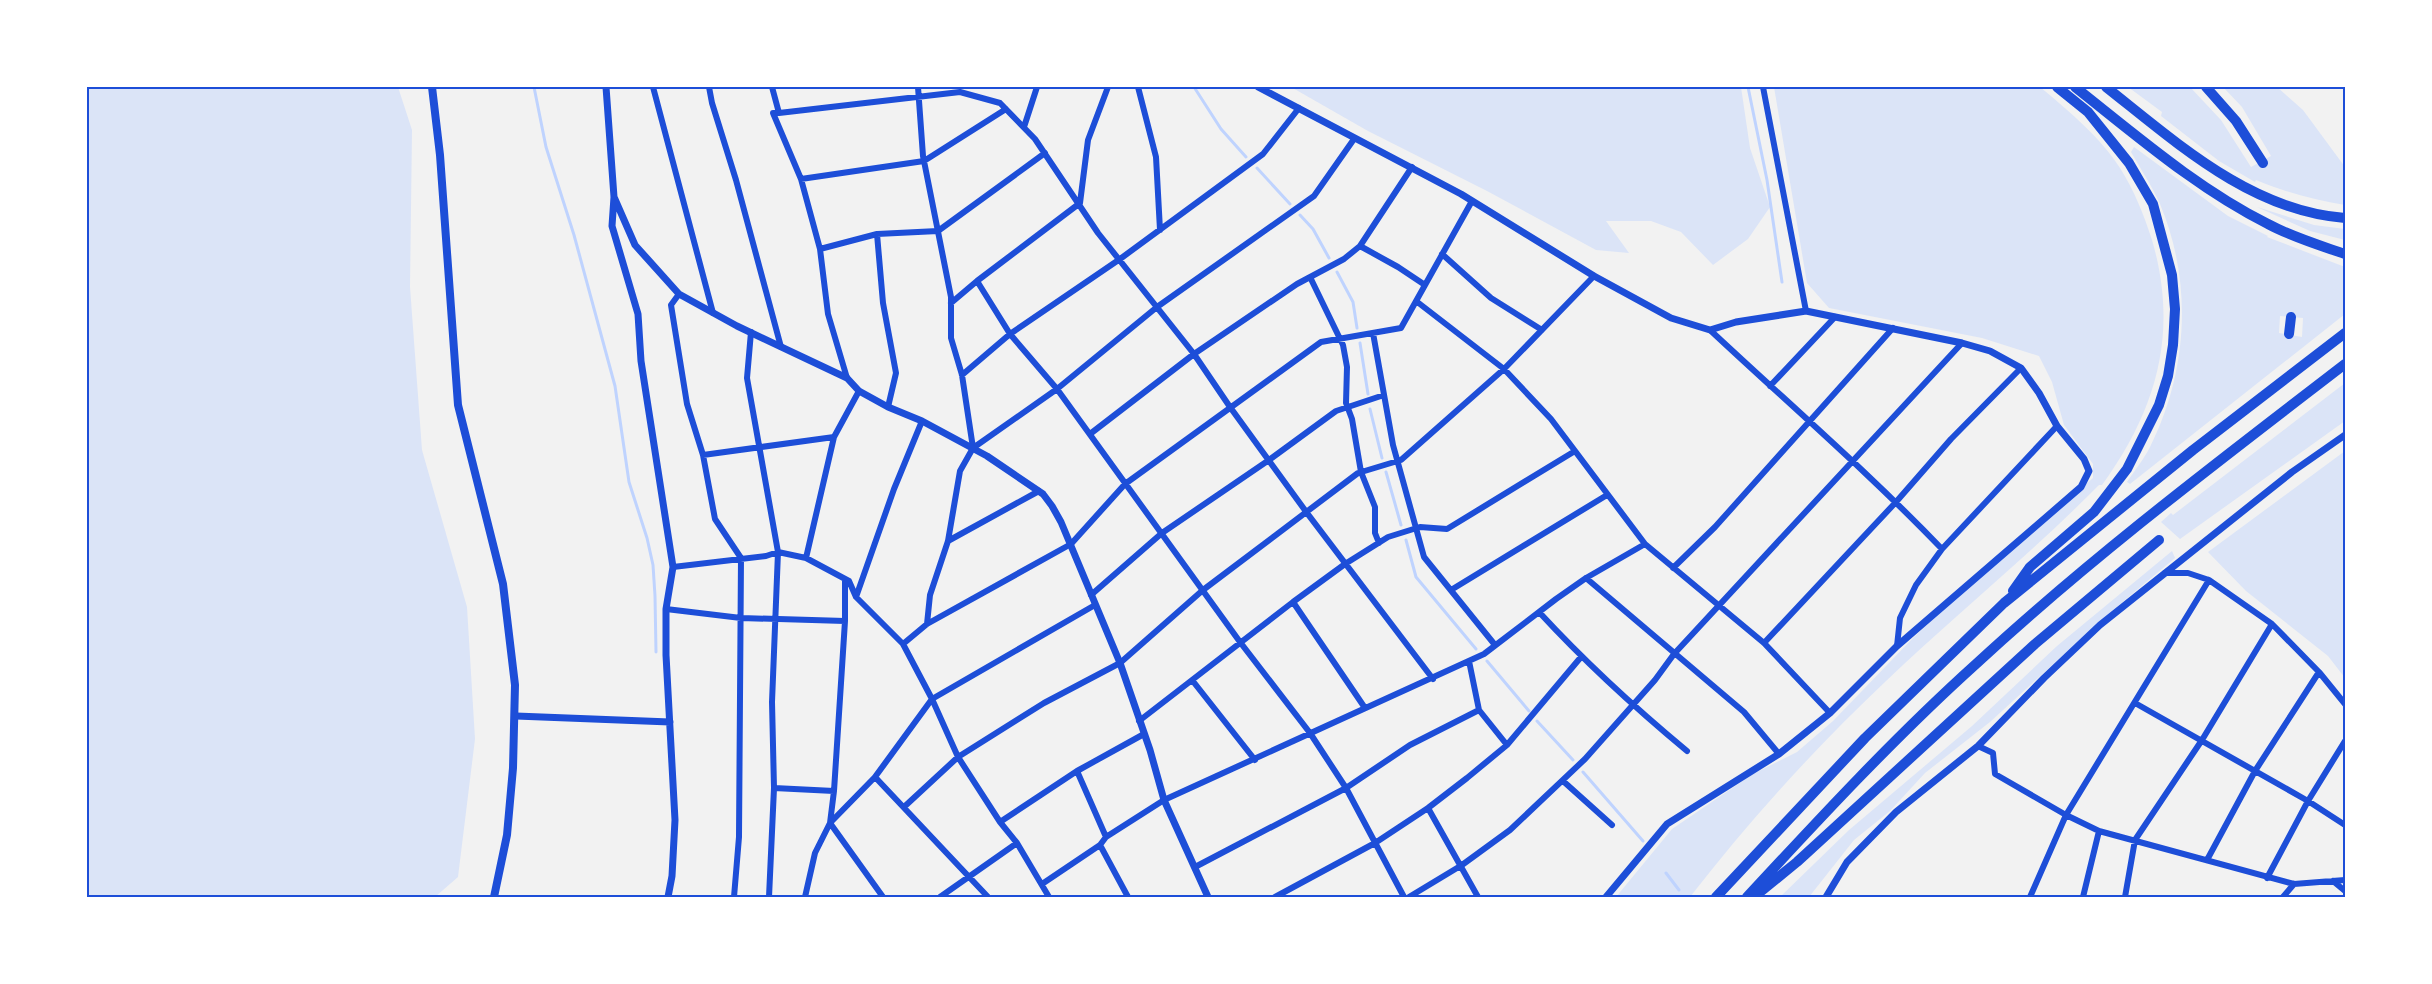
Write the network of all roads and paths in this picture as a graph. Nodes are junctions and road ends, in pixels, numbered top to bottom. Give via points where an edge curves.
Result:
1 (432, 87) edge
2 (606, 87) edge
3 (653, 87) edge
4 (709, 87) edge
5 (772, 87) edge
6 (918, 87) edge
7 (1036, 87) edge
8 (1108, 87) edge
9 (1138, 87) edge
10 (1258, 87) edge
11 (1763, 87) edge
12 (2057, 87) edge
13 (2075, 87) edge
14 (2106, 87) edge
15 (2206, 87) edge
16 (917, 96) junction
17 (1299, 108) junction
18 (1006, 109) junction
19 (779, 112) junction
20 (1024, 127) junction
21 (1354, 139) junction
22 (1045, 153) junction
23 (924, 161) junction
24 (2262, 163) dead end
25 (1412, 167) junction
26 (801, 180) junction
27 (614, 197) junction
28 (1472, 201) junction
29 (1080, 203) junction
30 (2345, 218) edge
31 (1160, 230) junction
32 (938, 231) junction
33 (877, 234) junction
34 (1360, 246) junction
35 (820, 249) junction
36 (1442, 254) junction
37 (2345, 254) edge
38 (1120, 259) junction
39 (1594, 276) junction
40 (1310, 277) junction
41 (977, 281) junction
42 (1425, 285) junction
43 (679, 294) junction
44 (1416, 301) junction
45 (951, 303) junction
46 (1157, 307) junction
47 (1806, 311) junction
48 (713, 313) junction
49 (1835, 317) junction
50 (2291, 317) dead end
51 (1893, 328) junction
52 (1542, 330) junction
53 (1710, 330) junction
54 (750, 333) junction
55 (1373, 333) junction
56 (2345, 333) edge
57 (1010, 334) junction
58 (2289, 334) dead end
59 (1342, 338) junction
60 (1962, 343) junction
61 (781, 346) junction
62 (1194, 354) junction
63 (2345, 364) edge
64 (2021, 368) junction
65 (1504, 369) junction
66 (962, 375) junction
67 (847, 378) junction
68 (1770, 387) junction
69 (1057, 389) junction
70 (860, 391) junction
71 (1384, 395) junction
72 (888, 407) junction
73 (1230, 407) junction
74 (1347, 408) junction
75 (922, 421) junction
76 (1808, 423) junction
77 (2057, 426) junction
78 (1090, 434) junction
79 (2345, 435) edge
80 (834, 437) junction
81 (759, 447) junction
82 (973, 448) junction
83 (1575, 451) junction
84 (703, 455) junction
85 (1269, 460) junction
86 (1854, 460) junction
87 (1398, 461) junction
88 (1361, 472) junction
89 (1125, 484) junction
90 (1039, 491) junction
91 (1607, 495) junction
92 (1896, 502) junction
93 (1307, 513) junction
94 (1416, 529) junction
95 (1162, 533) junction
96 (2159, 540) dead end
97 (948, 541) junction
98 (1379, 543) junction
99 (1071, 544) junction
100 (1645, 544) junction
101 (1942, 549) junction
102 (778, 552) junction
103 (741, 558) junction
104 (806, 558) junction
105 (1345, 564) junction
106 (673, 567) junction
107 (1673, 568) junction
108 (2165, 573) junction
109 (1586, 578) junction
110 (845, 579) junction
111 (2209, 580) junction
112 (1203, 590) junction
113 (1451, 590) junction
114 (1091, 595) junction
115 (856, 597) junction
116 (1293, 602) junction
117 (2004, 603) junction
118 (1095, 605) junction
119 (1718, 606) junction
120 (666, 609) junction
121 (1539, 612) junction
122 (741, 618) junction
123 (775, 618) junction
124 (844, 621) junction
125 (927, 624) junction
126 (2272, 624) junction
127 (1240, 642) junction
128 (1764, 643) junction
129 (903, 644) junction
130 (1495, 645) junction
131 (1897, 646) junction
132 (1674, 654) junction
133 (1581, 657) junction
134 (1469, 661) junction
135 (1120, 663) junction
136 (2319, 672) junction
137 (1432, 679) junction
138 (1192, 680) junction
139 (932, 699) junction
140 (2135, 703) junction
141 (2345, 704) edge
142 (1632, 705) junction
143 (1365, 708) junction
144 (1479, 710) junction
145 (1830, 713) junction
146 (516, 716) junction
147 (1139, 721) junction
148 (670, 722) junction
149 (1144, 734) junction
150 (1310, 734) junction
151 (2202, 740) junction
152 (2345, 741) edge
153 (1507, 745) junction
154 (1978, 746) junction
155 (1687, 750) dead end
156 (1779, 754) junction
157 (958, 757) junction
158 (1255, 760) junction
159 (1077, 771) junction
160 (2255, 771) junction
161 (875, 777) junction
162 (1563, 781) junction
163 (774, 788) junction
164 (1346, 788) junction
165 (834, 791) junction
166 (1164, 800) junction
167 (2308, 801) junction
168 (904, 807) junction
169 (1428, 808) junction
170 (2066, 815) junction
171 (830, 822) junction
172 (1000, 822) junction
173 (1612, 825) dead end
174 (2345, 825) edge
175 (2099, 831) junction
176 (1106, 837) junction
177 (2135, 840) junction
178 (1017, 843) junction
179 (1375, 843) junction
180 (1100, 845) junction
181 (2207, 860) junction
182 (1462, 865) junction
183 (1195, 867) junction
184 (970, 877) junction
185 (2267, 878) junction
186 (2345, 880) edge
187 (2333, 881) junction
188 (1042, 884) junction
189 (2294, 884) junction
190 (2345, 891) edge
191 (494, 897) edge
192 (668, 897) edge
193 (734, 897) edge
194 (770, 897) edge
195 (805, 897) edge
196 (883, 897) edge
197 (940, 897) edge
198 (988, 897) edge
199 (1049, 897) edge
200 (1128, 897) edge
201 (1208, 897) edge
202 (1275, 897) edge
203 (1404, 897) edge
204 (1409, 897) edge
205 (1479, 897) edge
206 (1606, 897) edge
207 (1716, 897) edge
208 (1748, 897) edge
209 (1754, 897) edge
210 (1826, 897) edge
211 (2030, 897) edge
212 (2083, 897) edge
213 (2125, 897) edge
214 (2283, 897) edge

1 - 146 main road via 458,405 503,584
2 - 27 street
3 - 48 street
4 - 61 street
5 - 19 street
6 - 16 street
7 - 20 street
8 - 29 street via 1088,140
9 - 31 street via 1156,157
10 - 17 street
11 - 47 street
12 - 117 highway via 2088,112 2129,163 2153,204 2172,276 2173,345 2159,405 2127,470 2094,512 2030,567
13 - 37 highway via 2224,199 2270,225
14 - 30 highway via 2238,185 2298,209
15 - 24 highway via 2236,121
16 - 18 street via 960,92 1000,103
16 - 19 street
16 - 23 street
17 - 21 street
17 - 31 street via 1263,154
18 - 20 street
18 - 23 street
19 - 26 street via 773,113
20 - 22 street
21 - 25 street
21 - 46 street via 1314,196
22 - 29 street
22 - 32 street
23 - 26 street
23 - 32 street
25 - 28 street
25 - 34 street
26 - 35 street
27 - 43 street via 635,245
27 - 106 street via 612,226 638,314 642,372
28 - 36 street
28 - 39 street
29 - 38 street
29 - 41 street
31 - 38 street
32 - 33 street
32 - 45 street
33 - 35 street
33 - 72 street via 883,303 896,373
34 - 40 street
34 - 42 street
35 - 67 street via 828,314
36 - 42 street
36 - 52 street via 1491,298
38 - 46 street
38 - 57 street
39 - 52 street
39 - 53 street via 1671,318
40 - 59 street
40 - 62 street
41 - 45 street
41 - 57 street
42 - 44 street
43 - 48 street
43 - 84 street via 671,305 687,404
44 - 55 street via 1401,328
44 - 65 street
45 - 66 street via 951,338
46 - 62 street
46 - 69 street
47 - 49 street
47 - 53 street
48 - 54 street
49 - 51 street
49 - 68 street
50 - 58 highway
51 - 60 street
51 - 76 street
52 - 65 street
53 - 68 street
54 - 61 street
54 - 81 street via 747,378
55 - 59 street
55 - 71 street
56 - 117 highway
57 - 66 street
57 - 69 street
59 - 73 street via 1320,342
59 - 74 street
60 - 64 street via 1990,351
60 - 86 street
61 - 67 street
62 - 73 street
62 - 78 street
63 - 208 highway via 2178,491 1975,664 1871,765
64 - 77 street
64 - 92 street
65 - 83 street
65 - 87 street
66 - 82 street
67 - 70 street
68 - 76 street
69 - 78 street
69 - 82 street
70 - 72 street
70 - 80 street
71 - 74 street
71 - 87 street
72 - 75 street
73 - 85 street
73 - 89 street
74 - 85 street via 1336,411
74 - 88 street
75 - 82 street
75 - 115 street
76 - 86 street
76 - 107 street
77 - 101 street
77 - 131 street via 2089,471 2081,488
78 - 89 street
79 - 108 street
80 - 81 street
80 - 104 street
81 - 84 street
81 - 102 street
82 - 90 street
82 - 97 street via 960,471
83 - 91 street
83 - 94 street via 1447,529
84 - 103 street via 715,519
85 - 93 street
85 - 95 street
86 - 92 street
86 - 119 street
87 - 88 street
87 - 94 street
88 - 93 street
88 - 98 street via 1375,507
89 - 95 street
89 - 99 street
90 - 97 street
90 - 99 street via 1052,506
91 - 100 street
91 - 113 street
92 - 101 street
92 - 128 street
93 - 105 street
93 - 112 street
94 - 98 street
94 - 113 street via 1424,557
95 - 112 street
95 - 114 street
96 - 209 highway via 2035,644
97 - 125 street via 930,595
98 - 105 street
99 - 114 street
99 - 125 street
100 - 107 street
100 - 109 street
101 - 131 street via 1916,585 1900,618
102 - 103 street
102 - 104 street
102 - 123 street
103 - 106 street
103 - 122 street
104 - 110 street
105 - 116 street
105 - 137 street
106 - 120 street
107 - 119 street
108 - 111 street via 2188,573
108 - 154 street via 2100,625
109 - 121 street
109 - 132 street
110 - 115 street
110 - 124 street
111 - 126 street
111 - 140 street
112 - 127 street
112 - 135 street
113 - 130 street
114 - 118 street
115 - 129 street
116 - 127 street
116 - 143 street
117 - 207 highway via 1865,738
118 - 135 street
118 - 139 street
119 - 128 street
119 - 132 street
120 - 122 street
120 - 148 street
121 - 130 street
121 - 133 street
122 - 123 street
122 - 193 street via 739,837
123 - 124 street
123 - 163 street
124 - 165 street
125 - 129 street
126 - 136 street
126 - 151 street
127 - 138 street
127 - 150 street
128 - 145 street
129 - 139 street
130 - 134 street
131 - 145 street
132 - 142 street
132 - 156 street via 1744,712
133 - 142 street
133 - 153 street
134 - 137 street
134 - 144 street
135 - 147 street
135 - 157 street via 1044,703
136 - 141 street
136 - 160 street
137 - 143 street
138 - 147 street
138 - 158 street
139 - 157 street
139 - 161 street
140 - 151 street
140 - 170 street
142 - 155 street
142 - 162 street
143 - 150 street
144 - 153 street
144 - 164 street via 1410,745
145 - 156 street
146 - 148 street
146 - 191 main road via 507,835
147 - 149 street
148 - 192 street via 675,820
149 - 159 street
149 - 166 street
150 - 158 street
150 - 164 street
151 - 160 street
151 - 177 street
152 - 167 street
153 - 169 street
154 - 170 street via 1993,753 1995,774
154 - 210 street via 1896,812 1847,862
156 - 206 street via 1667,824
157 - 168 street
157 - 172 street
158 - 166 street
159 - 172 street
159 - 176 street
160 - 167 street
160 - 181 street
161 - 168 street
161 - 171 street
162 - 173 street
162 - 182 street via 1510,830
163 - 165 street
163 - 194 street
164 - 179 street
164 - 183 street
165 - 171 street
166 - 176 street
166 - 183 street
167 - 174 street
167 - 185 street
168 - 184 street
169 - 179 street
169 - 182 street
170 - 175 street
170 - 211 street
171 - 195 street via 815,853
171 - 196 street
172 - 178 street
175 - 177 street
175 - 212 street
176 - 180 street
177 - 181 street
177 - 213 street
178 - 184 street
178 - 188 street
179 - 202 street
179 - 203 street
180 - 188 street
180 - 200 street
181 - 185 street
182 - 204 street
182 - 205 street
183 - 201 street
184 - 197 street
184 - 198 street
185 - 189 street
186 - 187 street
187 - 189 street
187 - 190 street
188 - 199 street
189 - 214 street

